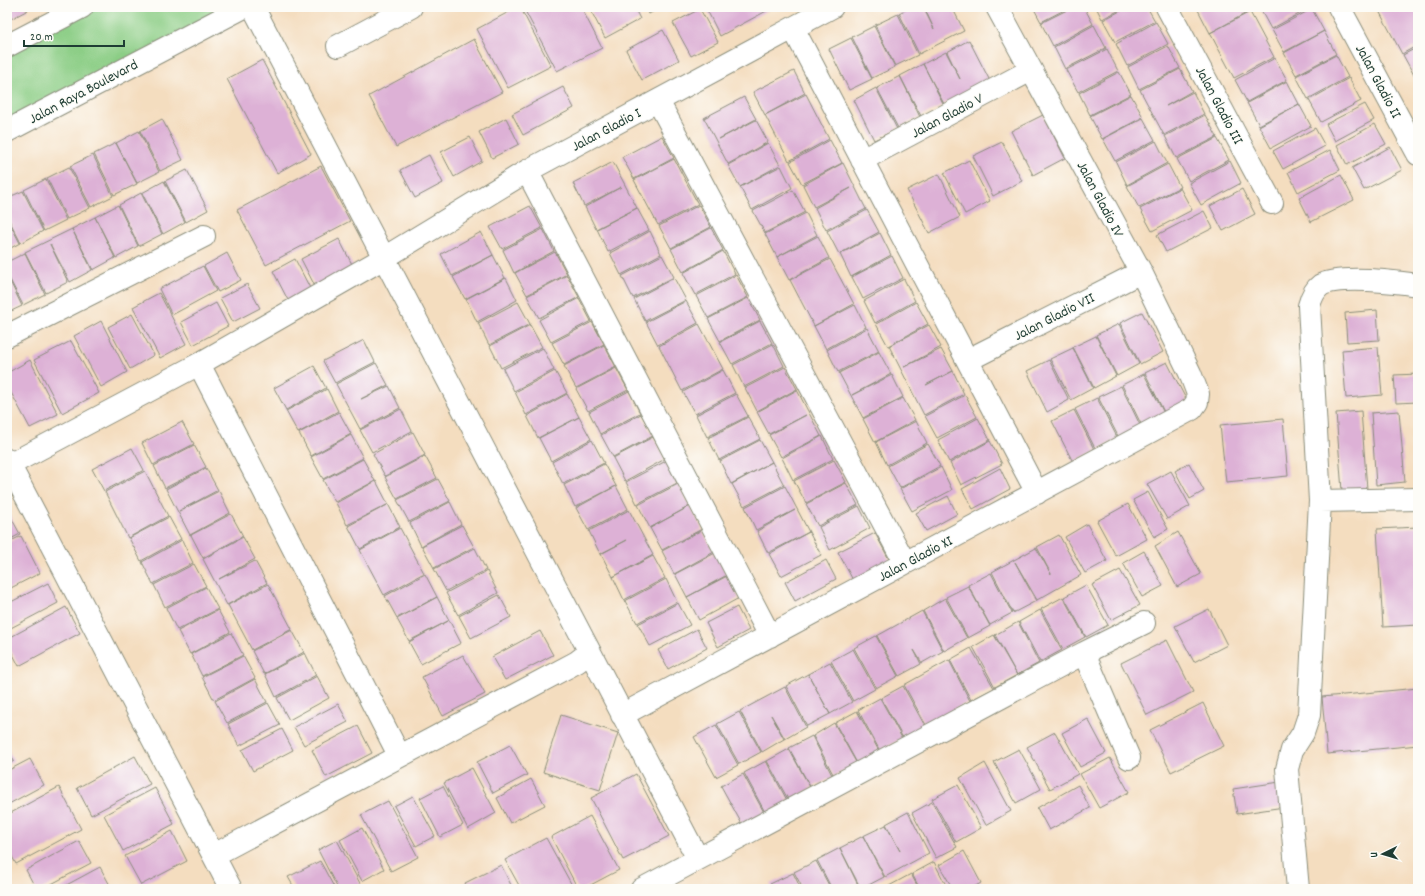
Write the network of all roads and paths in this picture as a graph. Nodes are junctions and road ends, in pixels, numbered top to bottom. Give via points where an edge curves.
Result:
1 (82, 7) edge
2 (244, 7) edge
3 (252, 7) edge
4 (411, 7) edge
5 (832, 7) edge
6 (997, 7) edge
7 (1167, 7) edge
8 (1339, 7) edge
9 (793, 28) junction
10 (7, 46) edge
11 (338, 46) dead end
12 (1031, 70) junction
13 (658, 101) junction
14 (7, 130) edge
15 (1418, 154) edge
16 (862, 160) junction
17 (527, 171) junction
18 (1272, 203) dead end
19 (204, 236) dead end
20 (384, 258) junction
21 (1141, 272) junction
22 (1418, 285) edge
23 (7, 336) edge
24 (968, 360) junction
25 (199, 364) junction
26 (1198, 394) joint
27 (8, 462) edge
28 (1037, 493) junction
29 (1418, 499) edge
30 (1320, 501) junction
31 (905, 563) junction
32 (1144, 623) dead end
33 (770, 636) junction
34 (590, 652) junction
35 (1084, 653) junction
36 (622, 715) junction
37 (399, 755) junction
38 (1130, 758) dead end
39 (214, 855) junction
40 (698, 859) junction
41 (231, 889) edge
42 (642, 889) edge
43 (1298, 889) edge

1 - 10 street
2 - 14 street, Jalan Raya Boulevard
3 - 20 street
4 - 11 street
5 - 9 street, Jalan Gladio I
6 - 12 street, Jalan Gladio IV
7 - 18 street, Jalan Gladio III
8 - 15 street, Jalan Gladio II
9 - 13 street, Jalan Gladio I
9 - 16 street
12 - 16 street, Jalan Gladio V
12 - 21 street, Jalan Gladio IV
13 - 17 street, Jalan Gladio I
13 - 31 street
16 - 24 street
17 - 20 street, Jalan Gladio I
17 - 33 street
19 - 23 street
20 - 25 street, Jalan Gladio I
20 - 34 street
21 - 24 street, Jalan Gladio VII
21 - 26 street, Jalan Gladio IV
22 - 30 street via 1382,280 1330,282 1315,290 1309,306
24 - 28 street
25 - 27 street, Jalan Gladio I
25 - 37 street
26 - 28 street, Jalan Gladio XI via 1192,410
27 - 39 street
28 - 31 street, Jalan Gladio XI
29 - 30 street
30 - 43 street via 1309,715 1303,733 1292,750 1287,770
31 - 33 street, Jalan Gladio XI
32 - 35 street
33 - 36 street, Jalan Gladio XI
34 - 36 street
34 - 37 street via 577,662
35 - 38 street
35 - 40 street
36 - 40 street
37 - 39 street
39 - 41 street
40 - 42 street

